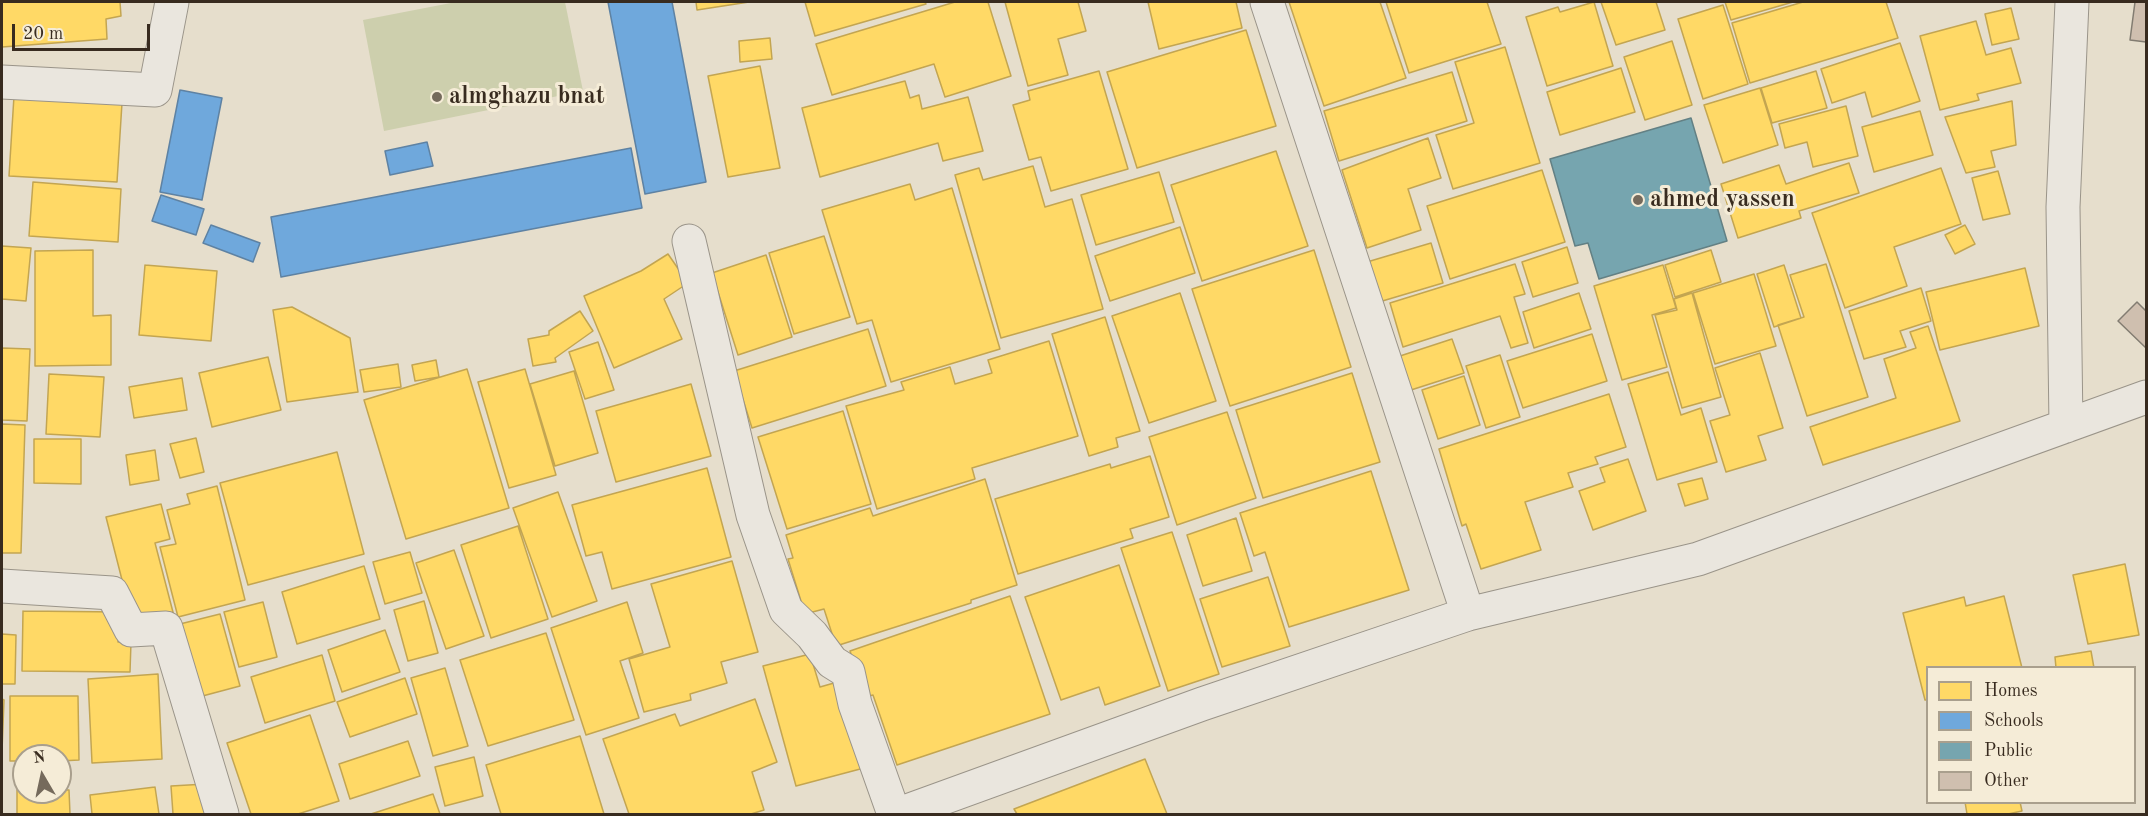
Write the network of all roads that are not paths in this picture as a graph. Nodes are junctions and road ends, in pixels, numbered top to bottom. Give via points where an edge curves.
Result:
1 (172, 2) edge
2 (1267, 2) edge
3 (2072, 2) edge
4 (2, 82) edge
5 (689, 241) dead end
6 (2146, 397) edge
7 (2066, 426) junction
8 (2, 586) edge
9 (1468, 614) junction
10 (222, 814) edge
11 (894, 814) edge
12 (899, 814) edge

1 - 4 street via 155,90
2 - 9 street
3 - 7 street via 2064,207
5 - 11 street via 753,515 786,610 832,662 848,672 855,704
6 - 7 street
7 - 9 street via 1698,560
8 - 10 street via 112,593 132,630 166,628
9 - 12 street via 1202,704

